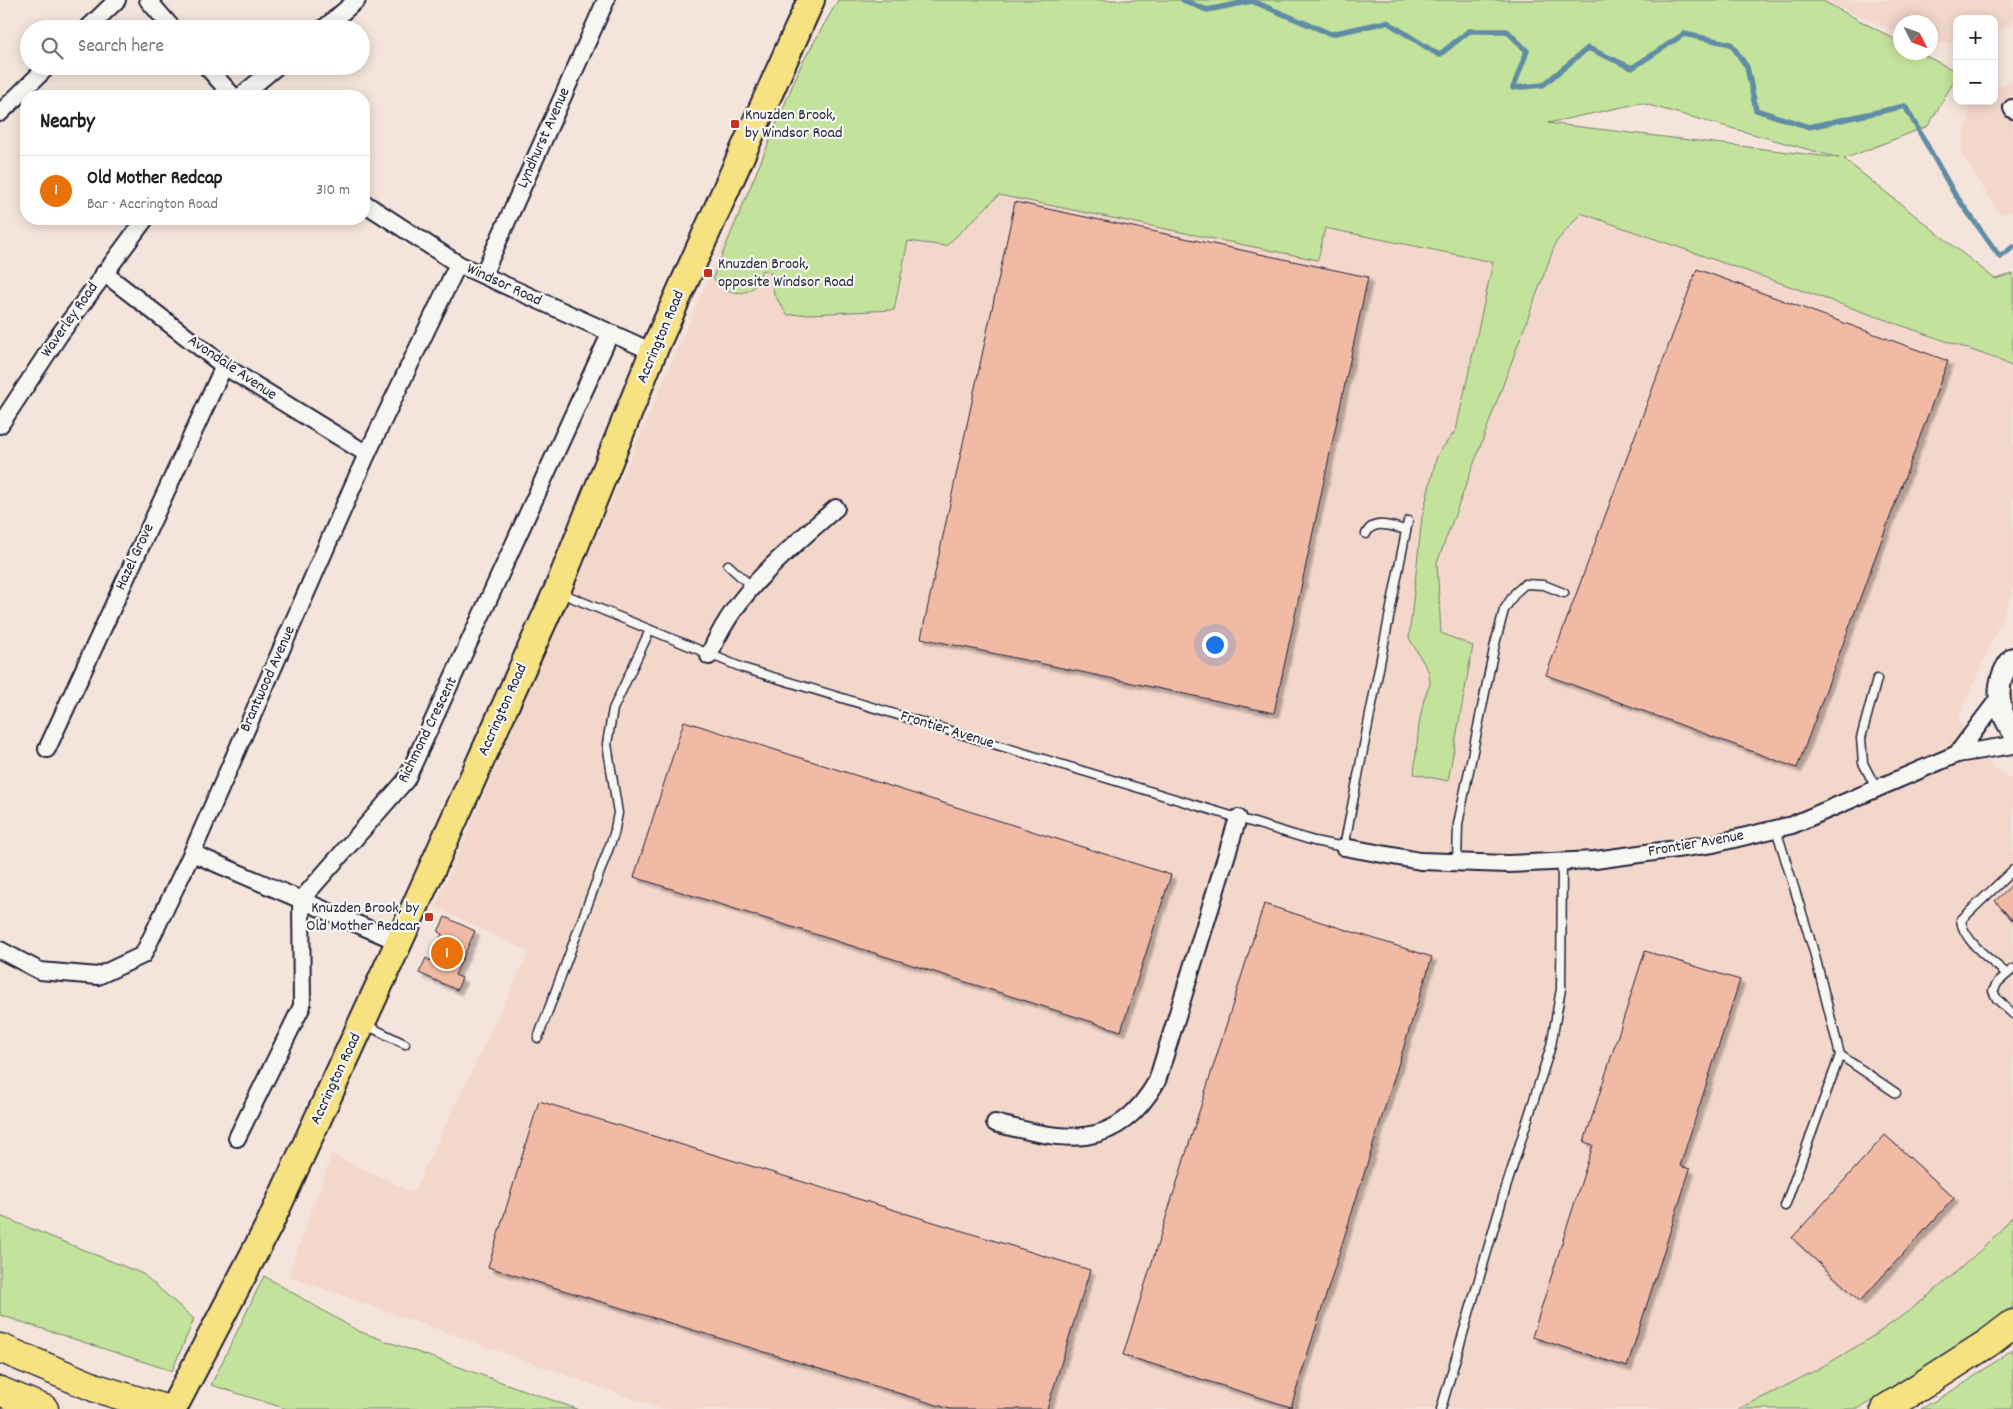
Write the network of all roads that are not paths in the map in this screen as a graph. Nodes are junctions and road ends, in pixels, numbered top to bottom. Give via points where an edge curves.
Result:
1 (117, 0) edge
2 (148, 0) edge
3 (357, 0) edge
4 (606, 0) edge
5 (811, 0) edge
6 (96, 20) edge
7 (165, 20) edge
8 (334, 20) edge
9 (39, 75) edge
10 (214, 75) edge
11 (266, 75) edge
12 (23, 90) edge
13 (227, 90) edge
14 (248, 90) edge
15 (20, 93) edge
16 (0, 113) edge
17 (370, 207) edge
18 (140, 225) edge
19 (458, 264) junction
20 (104, 273) junction
21 (483, 275) junction
22 (610, 334) junction
23 (653, 352) junction
24 (224, 366) junction
25 (0, 425) edge
26 (367, 454) junction
27 (836, 508) dead end
28 (1408, 521) dead end
29 (1406, 530) junction
30 (1366, 534) dead end
31 (728, 565) dead end
32 (752, 587) junction
33 (557, 591) junction
34 (1564, 593) dead end
35 (650, 630) junction
36 (709, 656) junction
37 (2013, 658) edge
38 (1876, 679) dead end
39 (1999, 698) junction
40 (2013, 732) edge
41 (2013, 745) edge
42 (47, 749) dead end
43 (1957, 754) junction
44 (1877, 790) junction
45 (1238, 818) junction
46 (1776, 828) junction
47 (1344, 847) junction
48 (192, 853) junction
49 (1457, 862) junction
50 (1562, 862) junction
51 (2013, 870) edge
52 (301, 900) junction
53 (400, 942) junction
54 (0, 950) edge
55 (2010, 972) edge
56 (2013, 1014) edge
57 (362, 1023) junction
58 (538, 1038) dead end
59 (405, 1044) dead end
60 (1840, 1055) junction
61 (1896, 1093) dead end
62 (995, 1123) dead end
63 (236, 1138) dead end
64 (1785, 1206) dead end
65 (2013, 1324) edge
66 (0, 1348) edge
67 (0, 1391) edge
68 (0, 1405) edge
69 (9, 1409) edge
70 (44, 1409) edge
71 (165, 1409) edge
72 (173, 1409) edge
73 (1441, 1409) edge
74 (1885, 1409) edge

1 - 6 street
2 - 7 street
3 - 8 street
4 - 21 street, Lyndhurst Avenue
5 - 23 main road, Accrington Road
9 - 12 street
10 - 13 street
11 - 14 street
15 - 16 street
17 - 19 street, Windsor Road
18 - 20 street, Waverley Road
19 - 21 street, Windsor Road
19 - 26 street, Brantwood Avenue
20 - 24 street, Avondale Avenue
20 - 25 street, Waverley Road
21 - 22 street, Windsor Road
22 - 23 street, Windsor Road
22 - 52 street, Richmond Crescent via 406,780
23 - 33 main road, Accrington Road
24 - 26 street, Avondale Avenue
24 - 42 street, Hazel Grove
26 - 48 street, Brantwood Avenue
27 - 32 street
28 - 29 lane
29 - 30 lane via 1376,525
29 - 47 lane
31 - 32 lane
32 - 36 street via 729,617
33 - 35 lane, Frontier Avenue
33 - 53 main road, Accrington Road
34 - 49 lane via 1525,584 1504,610 1458,824
35 - 36 lane, Frontier Avenue
35 - 58 lane via 613,709 607,744 618,813 614,834
36 - 45 lane, Frontier Avenue
37 - 39 street via 2000,681
38 - 44 lane via 1861,738 1863,763
39 - 40 street via 2001,711
39 - 43 street, Frontier Avenue
41 - 43 street, Frontier Avenue
43 - 44 street, Frontier Avenue
44 - 46 street, Frontier Avenue
45 - 47 lane, Frontier Avenue
45 - 62 street via 1158,1081 1148,1097 1121,1122 1096,1134 1075,1137 1039,1135
46 - 50 street, Frontier Avenue via 1713,844
46 - 60 lane via 1818,964
47 - 49 street, Frontier Avenue via 1420,861
48 - 52 street
48 - 54 street, Brantwood Avenue via 143,955 98,976 40,971
49 - 50 street, Frontier Avenue
50 - 73 lane via 1561,989 1551,1046
51 - 55 lane via 1961,920 1962,928 1979,949
52 - 53 street
52 - 63 street via 302,1006
53 - 57 main road, Accrington Road
55 - 56 lane via 1993,991
57 - 59 lane
57 - 72 main road, Accrington Road via 268,1226
60 - 61 lane
60 - 64 lane
65 - 74 highway via 1988,1344
66 - 71 highway via 96,1388
67 - 70 highway
68 - 69 highway

